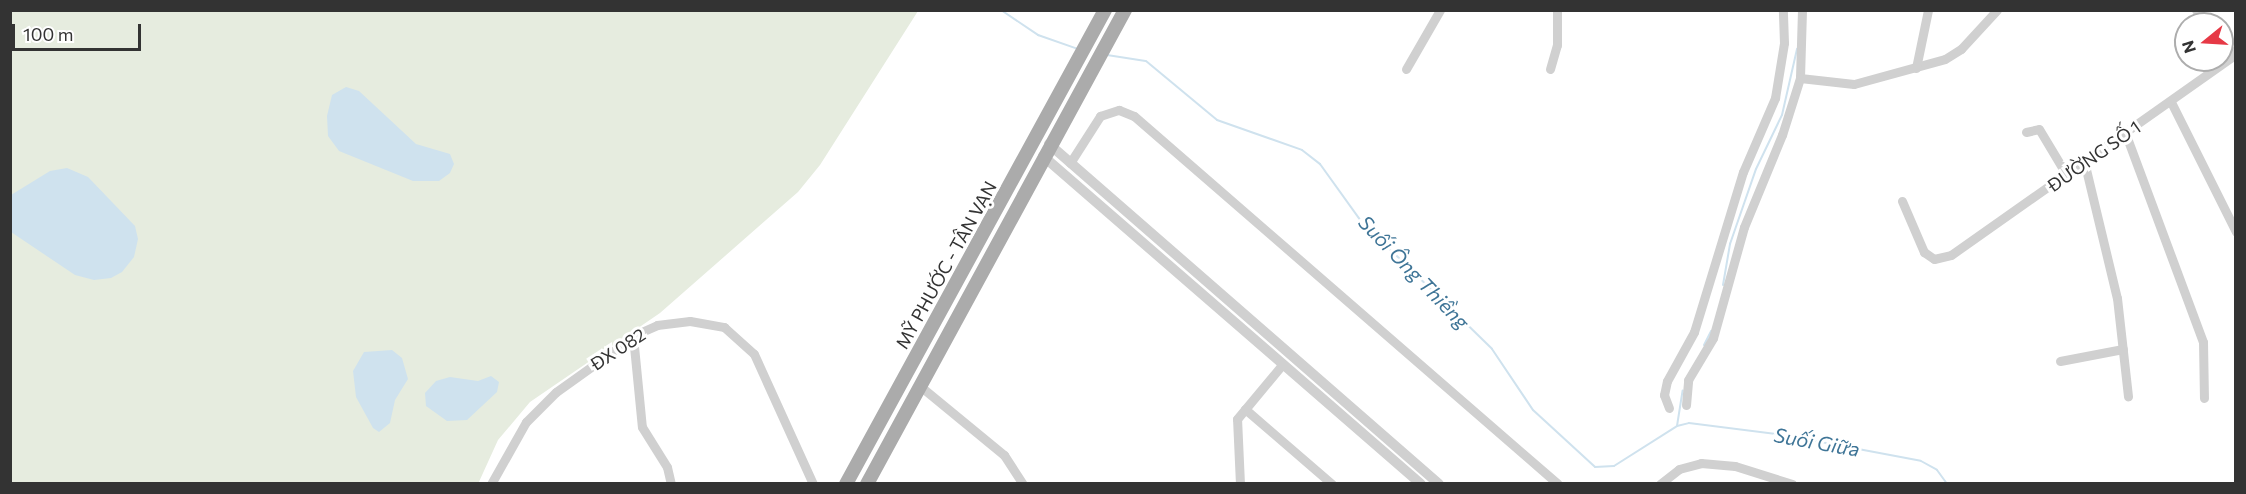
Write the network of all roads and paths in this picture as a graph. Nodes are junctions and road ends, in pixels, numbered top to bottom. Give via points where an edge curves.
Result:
1 (1105, 10) edge
2 (1125, 10) edge
3 (1440, 10) edge
4 (1557, 10) edge
5 (1783, 10) edge
6 (1803, 10) edge
7 (1928, 10) edge
8 (1996, 10) edge
9 (2235, 55) edge
10 (1916, 68) junction
11 (1406, 69) dead end
12 (1550, 69) dead end
13 (1800, 78) junction
14 (2171, 102) junction
15 (2026, 132) dead end
16 (2126, 135) junction
17 (1046, 150) junction
18 (2084, 161) junction
19 (1070, 163) junction
20 (2067, 174) junction
21 (1902, 201) dead end
22 (2235, 232) edge
23 (1227, 308) junction
24 (633, 336) junction
25 (2123, 349) junction
26 (2060, 361) dead end
27 (1282, 364) junction
28 (920, 386) junction
29 (2128, 396) dead end
30 (2204, 398) dead end
31 (1686, 405) dead end
32 (1669, 408) dead end
33 (1245, 409) junction
34 (491, 483) edge
35 (671, 483) edge
36 (813, 483) edge
37 (846, 483) edge
38 (867, 483) edge
39 (1023, 483) edge
40 (1240, 483) edge
41 (1332, 483) edge
42 (1421, 483) edge
43 (1439, 483) edge
44 (1558, 483) edge
45 (1660, 483) edge
46 (1792, 483) edge

1 - 37 main road, MỸ PHƯỚC - TÂN VẠN
2 - 17 main road, MỸ PHƯỚC - TÂN VẠN
3 - 11 street
4 - 12 street via 1557,45
5 - 32 street via 1782,65 1773,104 1743,172 1694,332 1667,381 1664,395
6 - 13 street
7 - 10 street
8 - 10 street via 1954,54
9 - 14 street, ĐƯỜNG SỐ 1
10 - 13 street via 1863,83
13 - 31 street via 1782,135 1760,180 1741,235 1713,338 1688,380
14 - 16 street, ĐƯỜNG SỐ 1
14 - 22 street
15 - 20 street via 2039,129
16 - 18 street, ĐƯỜNG SỐ 1
16 - 30 street via 2203,342
17 - 19 street
17 - 23 street
17 - 28 main road, MỸ PHƯỚC - TÂN VẠN
18 - 20 street, ĐƯỜNG SỐ 1
18 - 25 street via 2117,298
19 - 23 street
19 - 44 street via 1100,116 1119,110 1134,116
20 - 21 street, ĐƯỜNG SỐ 1 via 1951,255 1934,259 1924,252
23 - 27 street
23 - 43 street
24 - 34 street, ĐX 082 via 541,406 526,422
24 - 35 street via 642,427 667,467
24 - 36 street, ĐX 082 via 678,321 724,327 754,354
25 - 26 street
25 - 29 street
27 - 33 street
27 - 42 street
28 - 38 main road, MỸ PHƯỚC - TÂN VẠN
28 - 39 street via 1004,455
33 - 40 street via 1237,419
33 - 41 street
45 - 46 street via 1679,469 1701,463 1735,466

